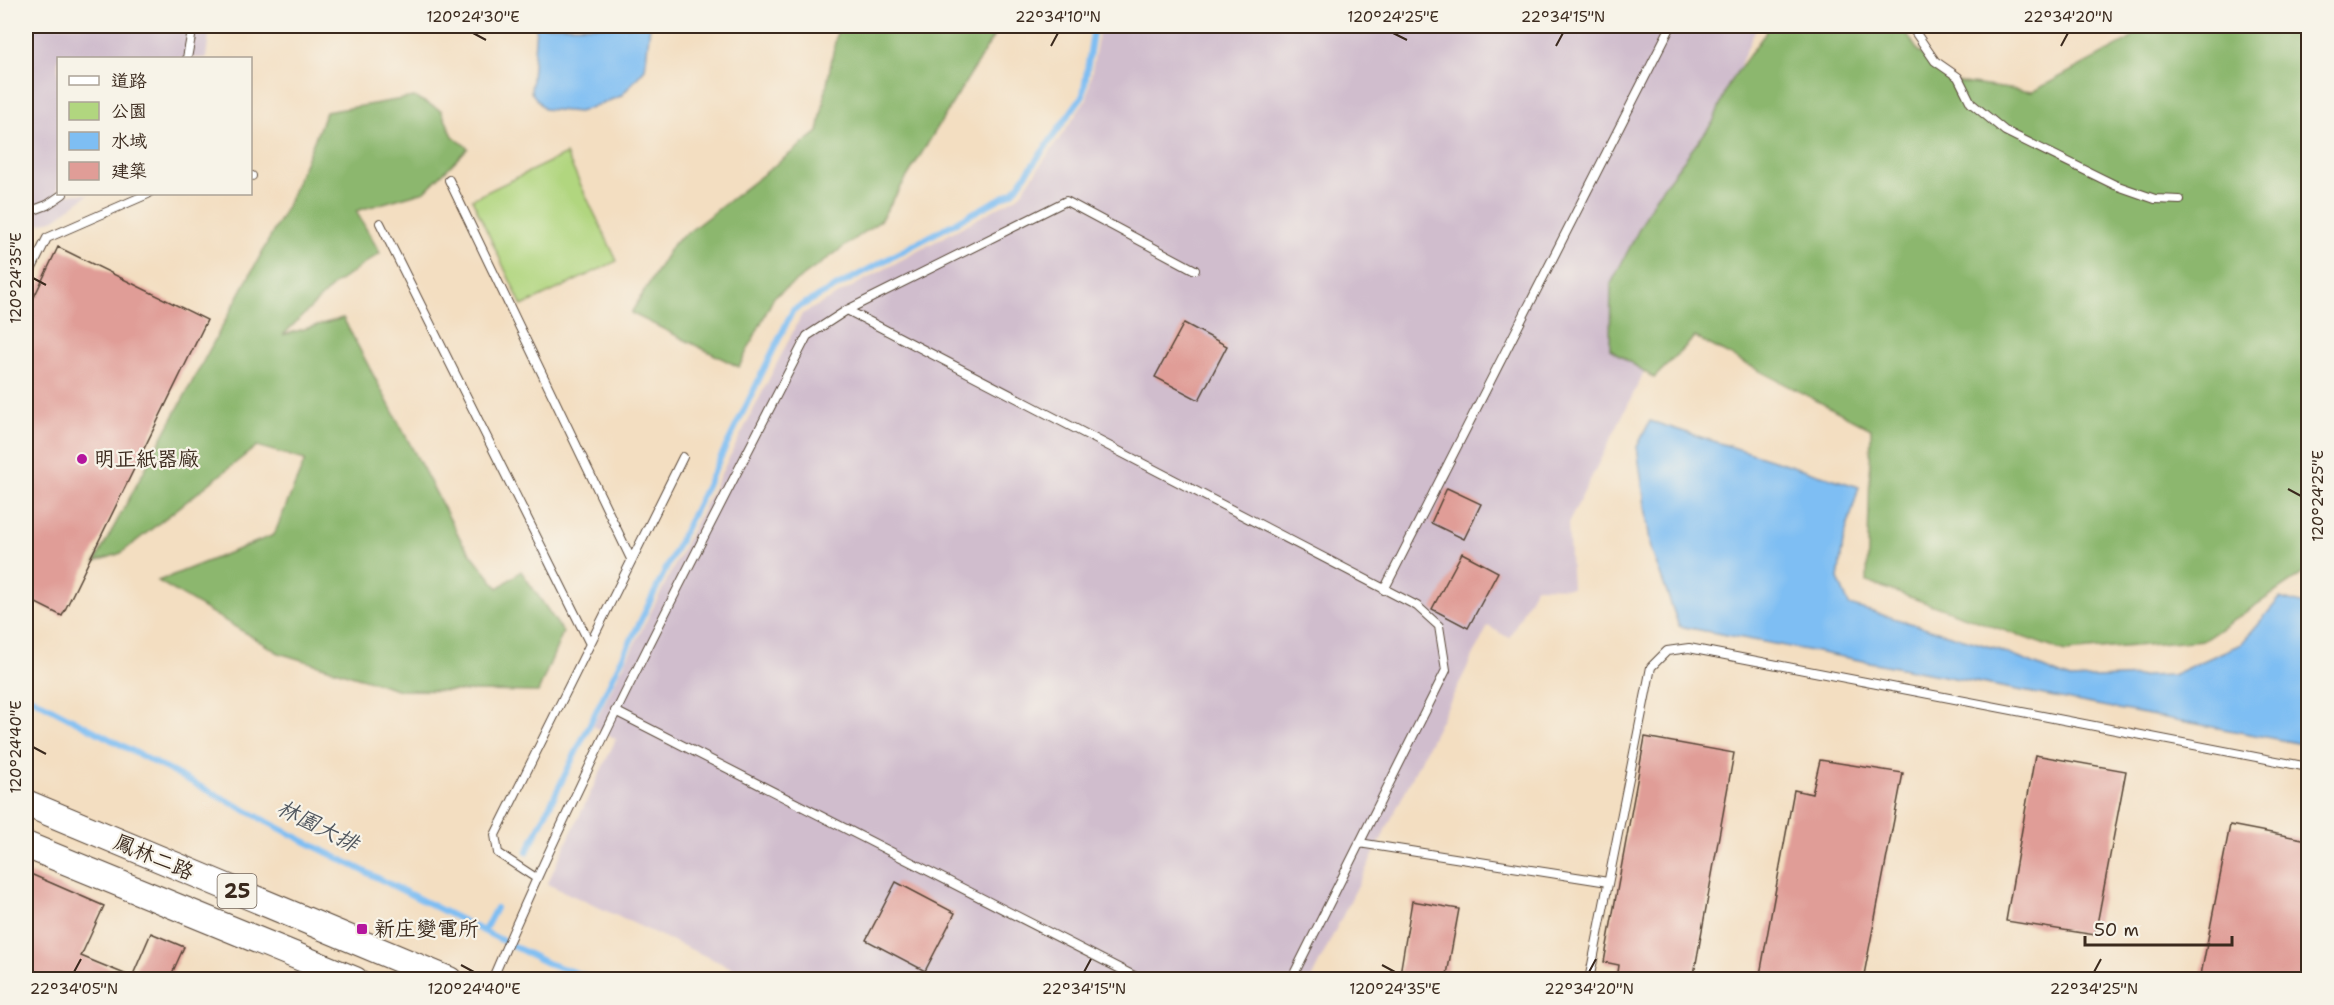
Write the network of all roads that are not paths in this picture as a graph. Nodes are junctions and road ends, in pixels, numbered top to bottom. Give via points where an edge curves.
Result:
1 (193, 26) edge
2 (1671, 26) edge
3 (1911, 26) edge
4 (187, 57) edge
5 (449, 180) dead end
6 (62, 195) edge
7 (146, 195) edge
8 (2180, 200) dead end
9 (26, 213) edge
10 (380, 223) dead end
11 (1195, 270) dead end
12 (26, 280) edge
13 (847, 310) junction
14 (683, 457) dead end
15 (631, 559) junction
16 (1384, 590) junction
17 (589, 642) junction
18 (615, 711) junction
19 (2308, 767) edge
20 (26, 803) edge
21 (1359, 843) junction
22 (26, 845) edge
23 (536, 878) junction
24 (1608, 882) junction
25 (354, 980) edge
26 (449, 980) edge
27 (492, 980) edge
28 (1142, 980) edge
29 (1291, 980) edge
30 (1589, 980) edge

1 - 4 lane
2 - 16 lane
3 - 8 lane via 1935,61 1958,77 1971,103 2005,131 2115,185 2155,199
5 - 15 lane
6 - 9 lane
7 - 12 lane via 46,238
10 - 17 lane
11 - 13 lane via 1066,201
13 - 16 lane
13 - 18 lane via 807,336
14 - 15 lane
15 - 17 lane
16 - 21 lane via 1417,606 1439,626 1446,670
17 - 23 lane via 495,836 498,853
18 - 23 lane
18 - 28 lane
19 - 24 lane via 1689,648 1667,651 1652,667
20 - 26 main road, 鳳林二路 / 25
21 - 24 lane
21 - 29 lane
22 - 25 main road, 鳳林二路 / 25
23 - 27 lane
24 - 30 lane

